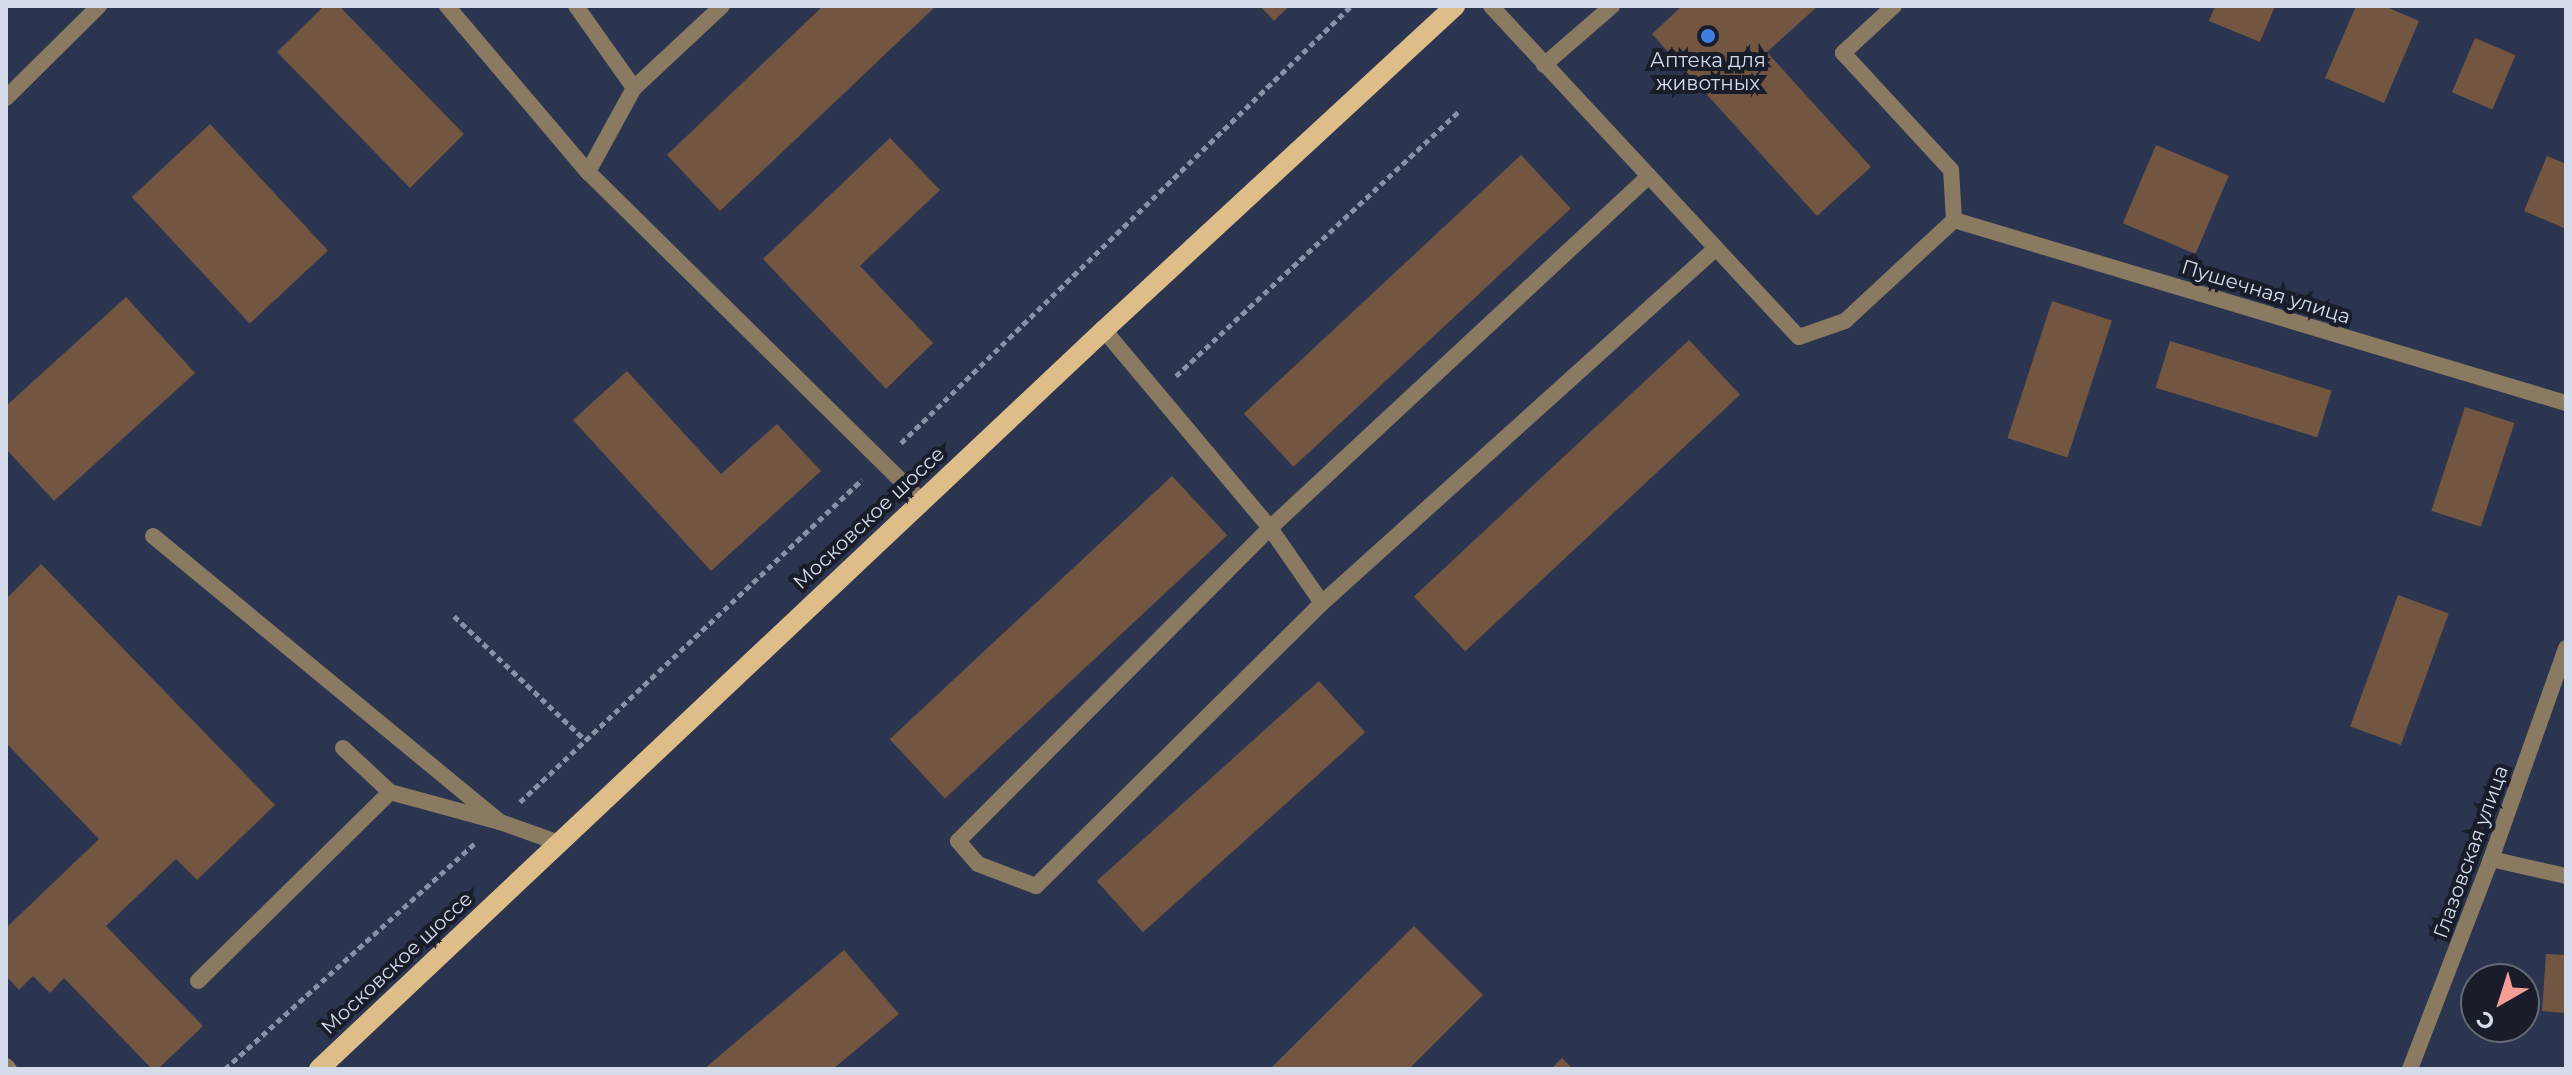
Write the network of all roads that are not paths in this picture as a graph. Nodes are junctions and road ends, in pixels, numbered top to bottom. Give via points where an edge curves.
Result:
1 (99, 6) edge
2 (447, 6) edge
3 (576, 6) edge
4 (722, 6) edge
5 (1455, 6) edge
6 (1491, 6) edge
7 (1612, 6) edge
8 (1894, 6) edge
9 (1544, 65) junction
10 (634, 88) junction
11 (6, 98) edge
12 (588, 172) junction
13 (1649, 176) junction
14 (1954, 220) junction
15 (1715, 249) junction
16 (1104, 330) junction
17 (2566, 403) edge
18 (922, 501) junction
19 (1270, 528) junction
20 (153, 536) dead end
21 (1322, 603) junction
22 (2566, 648) edge
23 (343, 748) dead end
24 (390, 792) junction
25 (500, 822) junction
26 (559, 843) junction
27 (2491, 859) junction
28 (2566, 876) edge
29 (198, 981) dead end
30 (319, 1069) edge
31 (2410, 1069) edge

1 - 11 street
2 - 12 street
3 - 10 street
4 - 10 street
5 - 16 main road, Московское шоссе
6 - 9 street
7 - 9 street
8 - 14 street via 1843,53 1951,170
9 - 13 street
10 - 12 street
12 - 18 street
13 - 15 street
13 - 19 street
14 - 15 street via 1845,321 1799,337
14 - 17 street, Пушечная улица
15 - 21 street
16 - 18 main road, Московское шоссе
16 - 19 street
18 - 26 main road, Московское шоссе
19 - 21 street
19 - 21 street via 958,841 978,864 1036,886
20 - 25 street
22 - 27 street, Глазовская улица
23 - 24 street
24 - 25 street
24 - 29 street
25 - 26 street
26 - 30 main road, Московское шоссе
27 - 28 street
27 - 31 street, Глазовская улица

